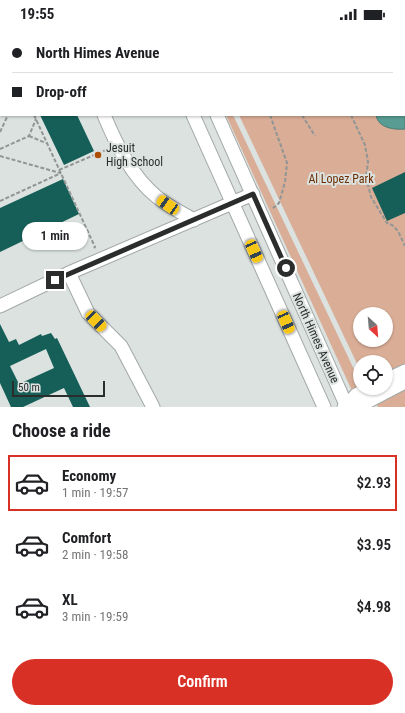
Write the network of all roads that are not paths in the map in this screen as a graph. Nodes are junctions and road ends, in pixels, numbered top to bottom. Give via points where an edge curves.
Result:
1 (104, 116) edge
2 (193, 116) edge
3 (217, 116) edge
4 (253, 194) junction
5 (233, 203) junction
6 (194, 220) junction
7 (69, 273) junction
8 (0, 306) edge
9 (405, 371) edge
10 (393, 377) edge
11 (405, 382) edge
12 (356, 395) edge
13 (153, 407) edge
14 (324, 407) edge
15 (346, 407) edge

1 - 6 street via 117,144 132,168 156,197
2 - 5 street, North Himes Avenue
3 - 4 street, North Himes Avenue
4 - 5 street
4 - 15 street, North Himes Avenue
5 - 6 street
5 - 14 street, North Himes Avenue
6 - 7 street
7 - 8 street
7 - 13 street via 88,313 122,346
9 - 10 street
11 - 15 street via 361,405
12 - 15 street

